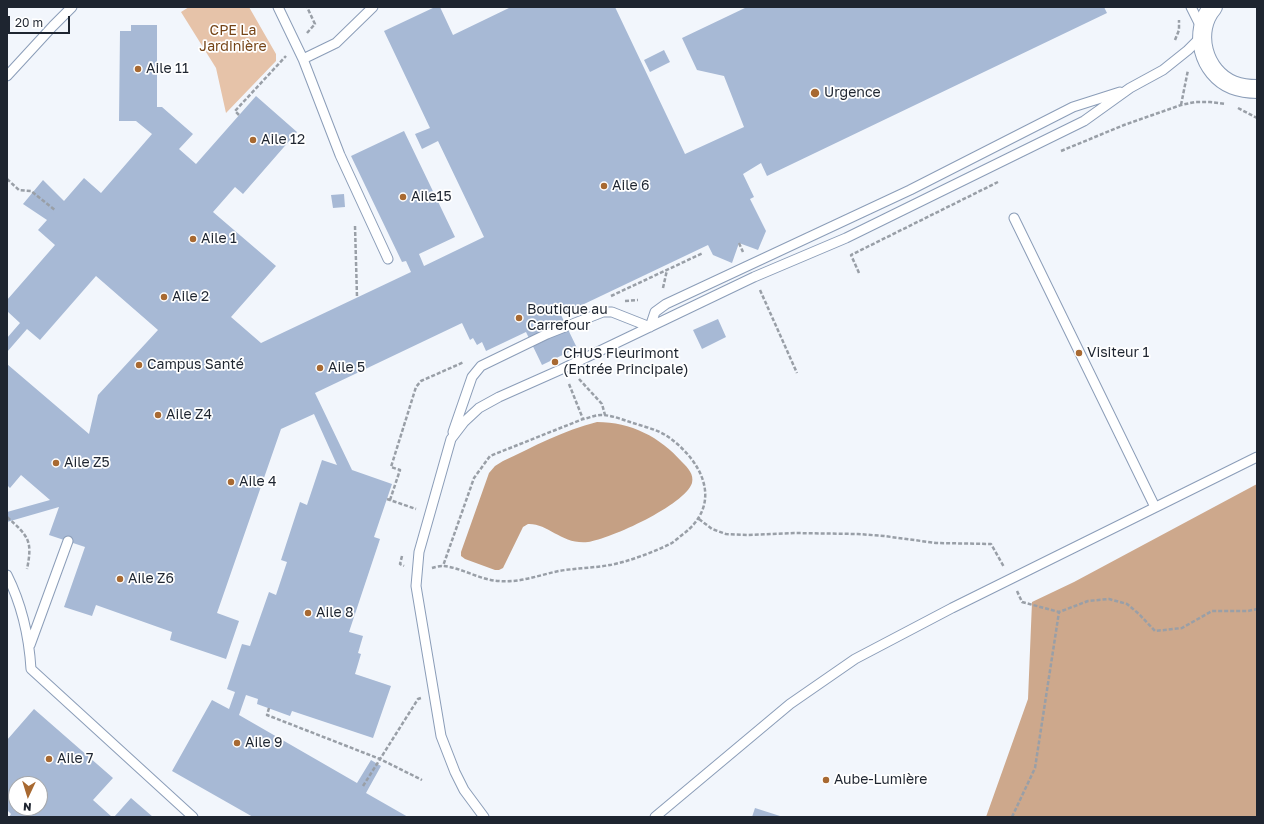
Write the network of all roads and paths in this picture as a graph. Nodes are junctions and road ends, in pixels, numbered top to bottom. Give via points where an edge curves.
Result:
1 (72, 7) edge
2 (278, 7) edge
3 (307, 7) edge
4 (373, 7) edge
5 (1191, 7) edge
6 (1213, 7) edge
7 (1202, 33) junction
8 (296, 44) junction
9 (303, 59) junction
10 (7, 76) edge
11 (1130, 88) junction
12 (1253, 91) edge
13 (239, 115) dead end
14 (1257, 118) edge
15 (1060, 152) dead end
16 (7, 179) edge
17 (1005, 179) dead end
18 (359, 197) junction
19 (55, 210) dead end
20 (1014, 218) dead end
21 (739, 243) dead end
22 (703, 253) dead end
23 (388, 259) dead end
24 (749, 265) junction
25 (668, 270) junction
26 (859, 273) dead end
27 (754, 277) junction
28 (661, 295) dead end
29 (610, 296) dead end
30 (357, 297) dead end
31 (650, 327) junction
32 (464, 362) dead end
33 (797, 373) dead end
34 (580, 379) dead end
35 (569, 384) dead end
36 (605, 415) junction
37 (583, 419) junction
38 (451, 439) junction
39 (1257, 457) edge
40 (1155, 507) junction
41 (430, 513) junction
42 (7, 517) edge
43 (699, 519) junction
44 (68, 541) dead end
45 (443, 566) junction
46 (27, 569) dead end
47 (417, 570) junction
48 (7, 574) edge
49 (1010, 579) junction
50 (1257, 609) edge
51 (1059, 612) junction
52 (30, 646) junction
53 (433, 695) junction
54 (269, 708) dead end
55 (380, 759) junction
56 (422, 780) dead end
57 (363, 786) dead end
58 (194, 817) edge
59 (484, 817) edge
60 (655, 817) edge
61 (1012, 817) edge

1 - 10 lane
2 - 8 lane
3 - 8 path via 315,24
4 - 9 lane via 336,43
5 - 7 lane
6 - 7 street
7 - 11 lane via 1188,50 1163,70
7 - 12 street via 1205,58 1212,69 1232,85
8 - 9 lane
8 - 13 path via 235,111
9 - 18 lane
11 - 24 lane via 1073,107 910,190
11 - 27 lane via 1084,121 846,238
14 - 15 path via 1225,104 1210,102 1181,105
16 - 19 path via 19,190 31,191
17 - 26 path via 851,255
18 - 23 lane
18 - 30 path via 355,212
20 - 40 lane
21 - 24 path
22 - 25 path
24 - 31 lane via 666,304 655,312
25 - 28 path
25 - 29 path
27 - 31 lane
27 - 33 path
31 - 38 lane via 499,396 479,408
31 - 38 lane via 612,312 603,312 547,334 481,366 472,377
32 - 41 path via 421,381 416,387 391,467 400,470 389,500
34 - 36 path via 602,404
35 - 37 path
36 - 37 path
36 - 43 path via 653,429 683,450 702,476 705,489 704,504
37 - 45 path via 490,456 472,484
38 - 41 lane
39 - 40 lane
40 - 49 lane
41 - 47 lane via 419,552
42 - 46 path via 27,537 30,546
43 - 45 path via 671,543 611,565 510,582
43 - 49 path via 712,529 726,534 858,534 936,543 991,544
44 - 52 lane
45 - 47 path
47 - 53 lane via 418,605
48 - 52 lane via 24,617
49 - 51 path via 1022,602
49 - 60 lane via 855,659 790,704
50 - 51 path via 1212,611 1182,628 1155,631 1127,604 1109,599 1088,601
51 - 61 path via 1035,768
52 - 58 lane via 31,669
53 - 55 path via 418,698
53 - 59 lane via 448,757 464,790
54 - 55 path via 267,715
55 - 56 path
55 - 57 path

